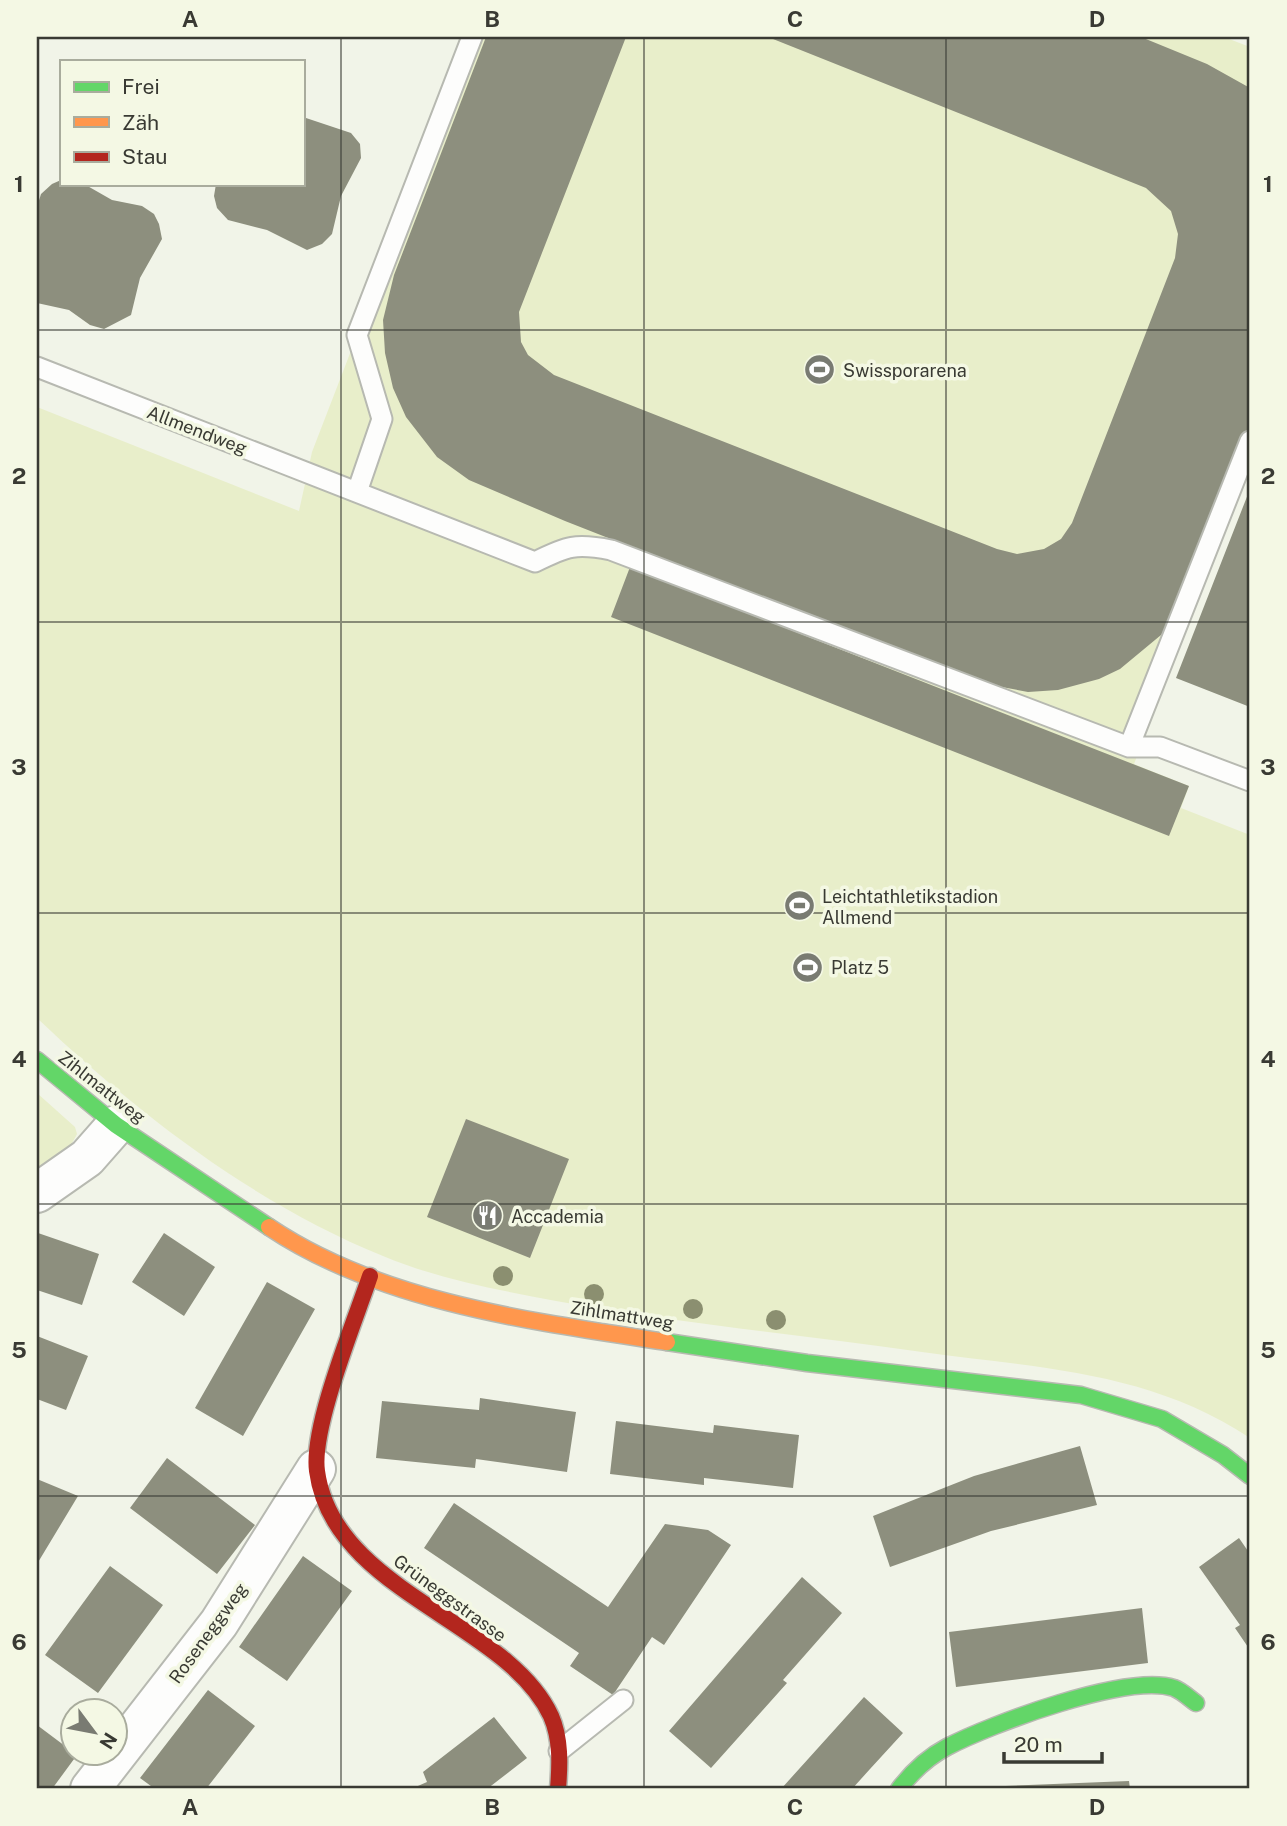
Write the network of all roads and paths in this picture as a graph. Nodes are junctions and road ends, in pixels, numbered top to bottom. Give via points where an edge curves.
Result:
1 (472, 37) edge
2 (37, 367) edge
3 (1250, 441) edge
4 (357, 492) junction
5 (1129, 747) junction
6 (1250, 781) edge
7 (37, 1060) edge
8 (116, 1125) junction
9 (37, 1193) edge
10 (370, 1276) junction
11 (316, 1469) junction
12 (1250, 1476) edge
13 (623, 1700) dead end
14 (1196, 1703) dead end
15 (559, 1751) junction
16 (90, 1789) edge
17 (558, 1789) edge
18 (899, 1789) edge

1 - 4 lane via 357,335 382,419
2 - 4 lane, Allmendweg
3 - 5 lane
4 - 5 lane, Allmendweg via 535,562 567,546 611,550
5 - 6 lane, Allmendweg via 1160,747
7 - 8 street, Zihlmattweg
8 - 9 street via 87,1157
8 - 10 street, Zihlmattweg via 290,1242
10 - 11 street, Grüneggstrasse via 321,1430
10 - 12 street, Zihlmattweg via 415,1293 504,1315 620,1335 807,1363 1081,1395 1162,1419
11 - 15 street, Grüneggstrasse via 336,1522 378,1570 513,1667 539,1696 556,1730
11 - 16 street, Roseneggweg via 219,1623
13 - 15 lane
14 - 18 street via 1173,1688 1139,1686 1021,1715 946,1747
15 - 17 street, Grüneggstrasse

